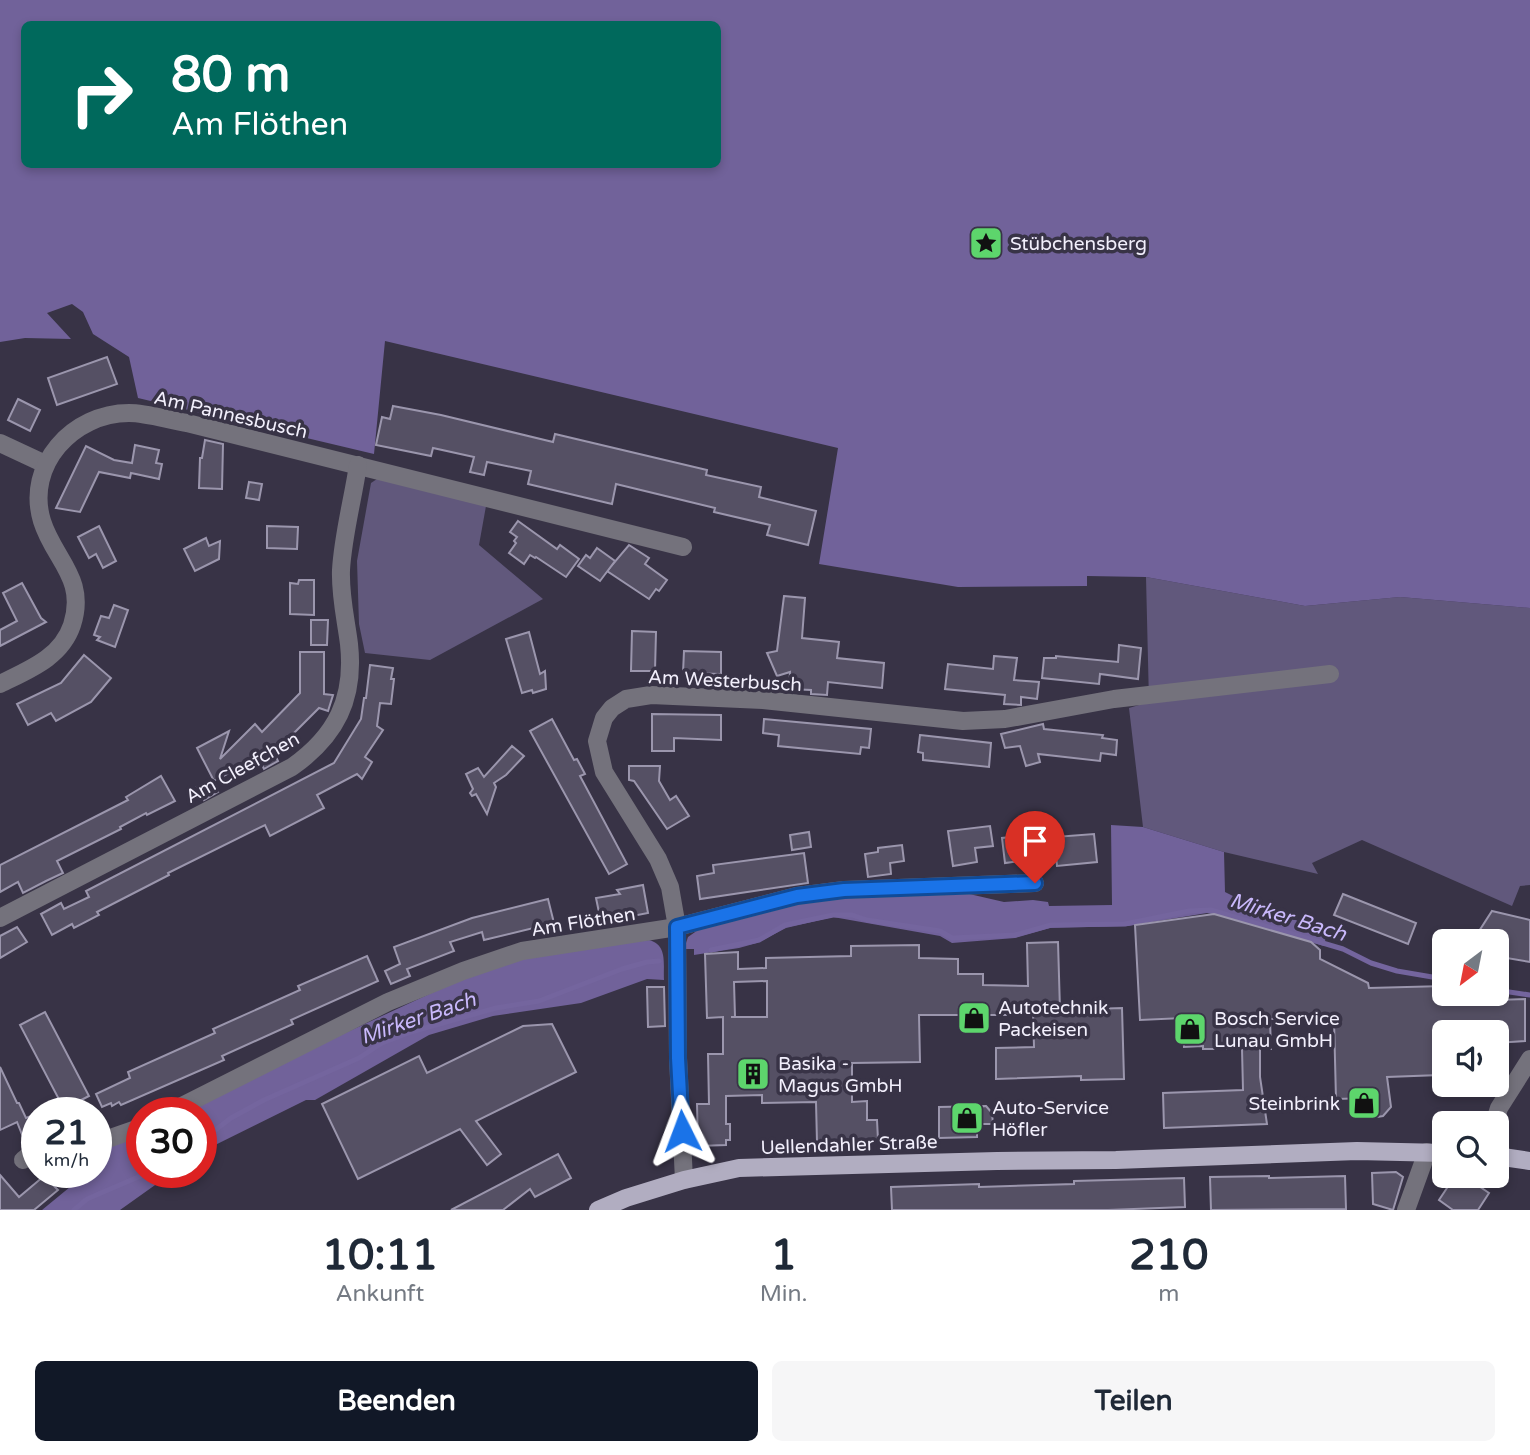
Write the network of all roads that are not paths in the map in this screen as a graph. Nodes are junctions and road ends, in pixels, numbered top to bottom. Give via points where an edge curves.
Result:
1 (0, 443) edge
2 (45, 464) junction
3 (358, 465) junction
4 (683, 547) dead end
5 (1330, 674) dead end
6 (0, 684) edge
7 (1035, 883) dead end
8 (0, 918) edge
9 (677, 927) junction
10 (1530, 1059) edge
11 (200, 1097) edge
12 (1498, 1111) edge
13 (1432, 1152) edge
14 (1432, 1158) edge
15 (1509, 1158) edge
16 (1530, 1161) edge
17 (684, 1180) junction
18 (598, 1210) edge
19 (1406, 1210) edge

1 - 2 street
2 - 3 street, Am Pannesbusch via 61,443 85,424 130,413
2 - 6 street via 39,509 75,584 72,625 45,661
3 - 4 street, Am Pannesbusch
3 - 8 street, Am Cleefchen via 341,568 350,684 333,728 313,752 292,767
5 - 9 street, Am Westerbusch via 1114,699 1006,719 962,721 763,700 651,695 626,699 604,718 597,741 599,758 658,859 670,887
7 - 9 street, Am Flöthen via 844,890 797,896
9 - 11 street, Am Flöthen via 522,951 463,971 388,1002
9 - 17 street, Am Westerbusch
10 - 12 street
13 - 17 main road, Uellendahler Straße via 739,1168
14 - 19 street
15 - 16 main road
17 - 18 main road, Uellendahler Straße

